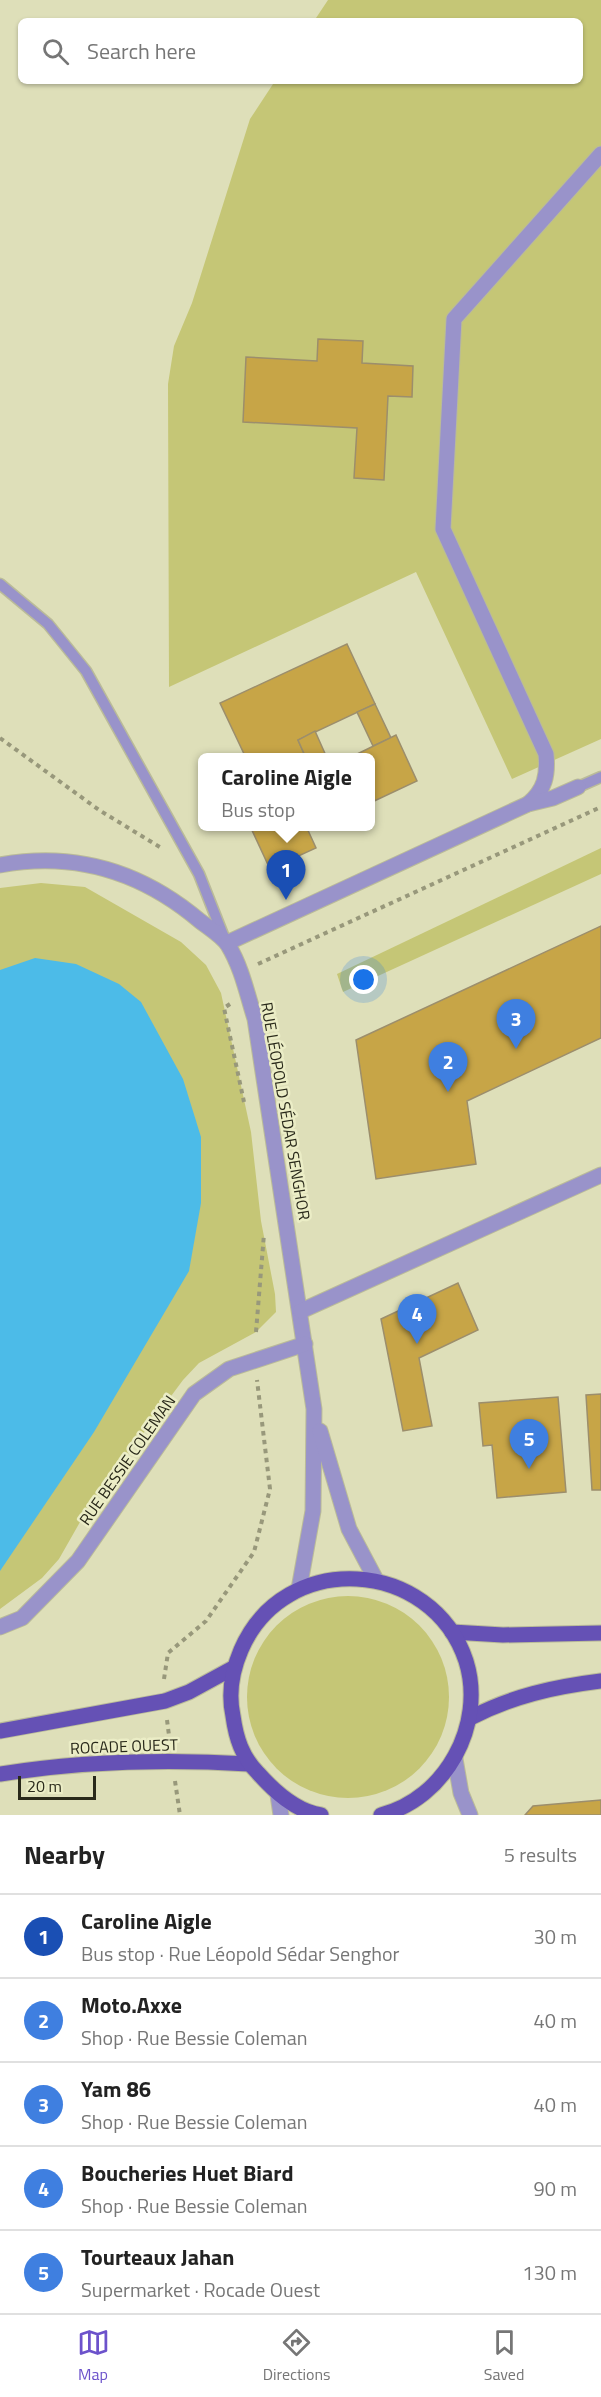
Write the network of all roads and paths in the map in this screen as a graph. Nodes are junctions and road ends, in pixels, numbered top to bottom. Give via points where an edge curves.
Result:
1 (601, 154) edge
2 (0, 584) edge
3 (0, 738) edge
4 (601, 777) edge
5 (578, 787) joint
6 (528, 804) junction
7 (601, 807) edge
8 (188, 853) junction
9 (0, 865) edge
10 (227, 943) junction
11 (241, 971) junction
12 (246, 989) junction
13 (246, 1109) dead end
14 (601, 1174) edge
15 (263, 1226) dead end
16 (301, 1311) junction
17 (256, 1332) dead end
18 (305, 1344) junction
19 (257, 1376) dead end
20 (314, 1409) junction
21 (376, 1580) junction
22 (299, 1589) junction
23 (0, 1626) edge
24 (452, 1632) junction
25 (601, 1633) edge
26 (233, 1668) junction
27 (601, 1681) edge
28 (164, 1682) dead end
29 (166, 1714) dead end
30 (470, 1719) junction
31 (0, 1731) edge
32 (170, 1749) dead end
33 (455, 1759) junction
34 (249, 1764) junction
35 (0, 1774) edge
36 (175, 1777) dead end
37 (278, 1795) junction
38 (391, 1814) edge
39 (180, 1815) edge
40 (281, 1815) edge
41 (321, 1815) edge
42 (470, 1815) edge

1 - 6 street via 454,319 443,530 546,753 548,771 544,784
2 - 8 lane via 48,624 86,671
3 - 8 path via 99,810 166,851
4 - 5 lane
5 - 6 street
6 - 10 street
7 - 11 path
8 - 10 lane
9 - 10 street via 76,861 124,874 176,900
10 - 11 street, RUE LÉOPOLD SÉDAR SENGHOR
11 - 12 street, RUE LÉOPOLD SÉDAR SENGHOR
12 - 13 path via 224,1008
12 - 16 street, RUE LÉOPOLD SÉDAR SENGHOR via 255,1018
14 - 16 street
15 - 17 path
16 - 18 street, RUE LÉOPOLD SÉDAR SENGHOR
18 - 20 street, RUE LÉOPOLD SÉDAR SENGHOR
18 - 23 street, RUE BESSIE COLEMAN via 229,1369 194,1394 78,1561 22,1618
19 - 28 path via 270,1489 254,1552 206,1621 168,1653
20 - 21 street, RUE LÉOPOLD SÉDAR SENGHOR via 349,1529
20 - 22 street, RUE LÉOPOLD SÉDAR SENGHOR via 313,1511
21 - 22 main road via 333,1578
21 - 24 main road via 407,1591 430,1607
22 - 26 main road via 272,1607 248,1635
24 - 25 main road
24 - 30 main road via 466,1662
26 - 31 main road, ROCADE OUEST via 165,1701
26 - 34 main road via 230,1702 237,1739
27 - 30 main road via 523,1695
29 - 32 path
30 - 33 main road
33 - 38 main road via 424,1795
33 - 42 street via 461,1793
34 - 35 main road, ROCADE OUEST via 86,1763
34 - 37 main road
36 - 39 path
37 - 40 street
37 - 41 main road

